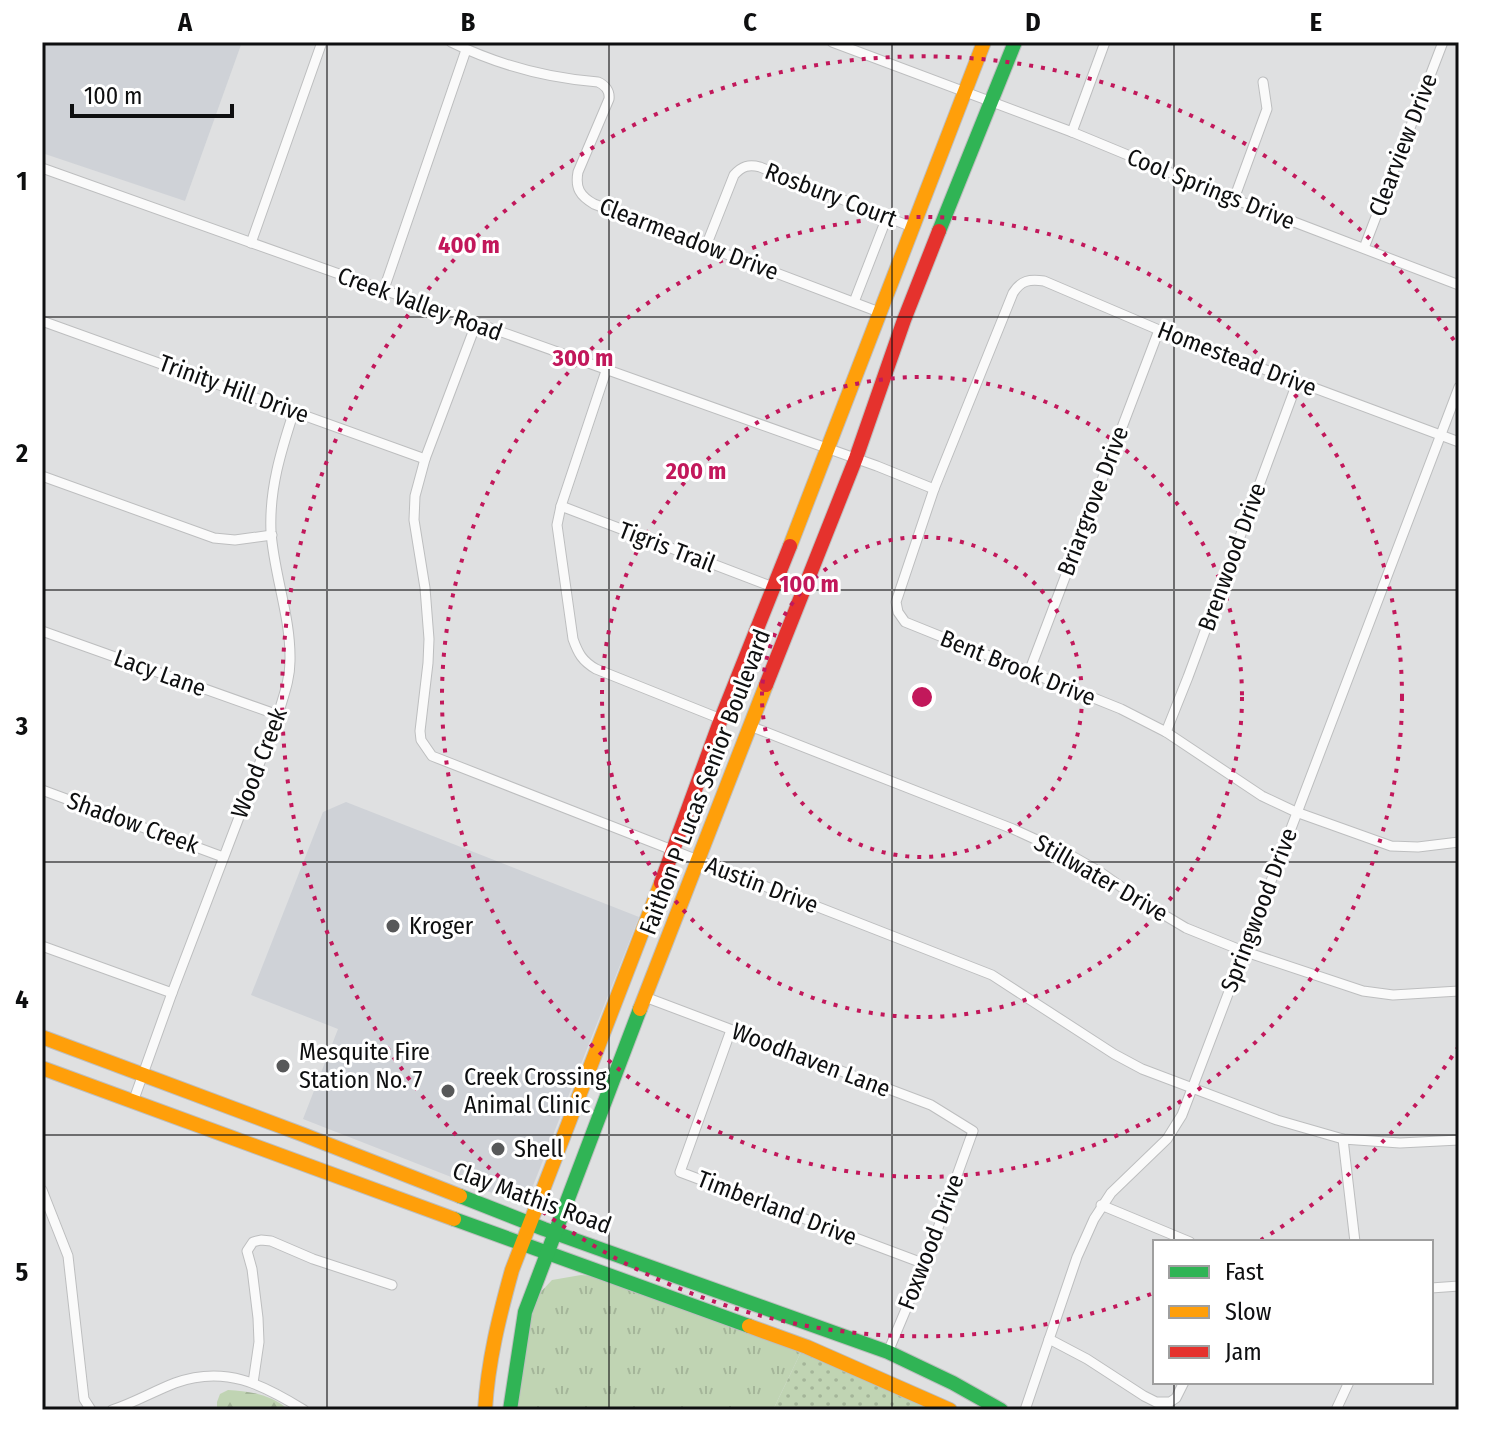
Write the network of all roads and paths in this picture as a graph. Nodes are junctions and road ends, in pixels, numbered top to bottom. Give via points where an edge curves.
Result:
1 (322, 42) edge
2 (451, 42) edge
3 (832, 42) edge
4 (984, 42) edge
5 (1015, 42) edge
6 (1105, 42) edge
7 (1443, 42) edge
8 (466, 50) junction
9 (1263, 82) dead end
10 (964, 93) junction
11 (991, 102) junction
12 (1072, 132) junction
13 (42, 168) edge
14 (1234, 199) junction
15 (887, 217) junction
16 (912, 227) junction
17 (251, 243) junction
18 (706, 246) junction
19 (1364, 248) junction
20 (1017, 285) joint
21 (1459, 285) edge
22 (384, 289) junction
23 (854, 302) junction
24 (879, 312) junction
25 (42, 321) edge
26 (476, 324) junction
27 (1159, 330) junction
28 (606, 371) junction
29 (1297, 383) junction
30 (1459, 387) edge
31 (294, 411) junction
32 (1440, 435) junction
33 (1459, 442) edge
34 (828, 450) junction
35 (856, 458) junction
36 (425, 459) junction
37 (42, 476) edge
38 (934, 489) junction
39 (561, 506) junction
40 (272, 535) junction
41 (773, 587) junction
42 (42, 631) edge
43 (1029, 672) junction
44 (278, 715) junction
45 (721, 719) junction
46 (750, 726) junction
47 (1166, 732) junction
48 (42, 790) edge
49 (1296, 812) junction
50 (1459, 842) edge
51 (673, 851) junction
52 (223, 857) junction
53 (697, 860) junction
54 (42, 946) edge
55 (1243, 951) junction
56 (1459, 991) edge
57 (172, 993) junction
58 (645, 997) junction
59 (607, 1026) junction
60 (731, 1030) junction
61 (631, 1035) junction
62 (42, 1037) edge
63 (42, 1068) edge
64 (143, 1074) junction
65 (1191, 1087) junction
66 (133, 1102) junction
67 (276, 1125) junction
68 (973, 1131) joint
69 (1343, 1139) junction
70 (1459, 1140) edge
71 (267, 1151) junction
72 (382, 1165) junction
73 (42, 1190) edge
74 (372, 1190) junction
75 (1101, 1205) junction
76 (530, 1223) junction
77 (555, 1232) junction
78 (1185, 1240) edge
79 (1355, 1240) edge
80 (522, 1244) junction
81 (547, 1253) junction
82 (925, 1264) junction
83 (392, 1285) dead end
84 (1459, 1286) edge
85 (1433, 1288) edge
86 (1049, 1339) junction
87 (888, 1352) junction
88 (253, 1383) junction
89 (1183, 1384) edge
90 (1348, 1384) edge
91 (91, 1410) edge
92 (112, 1410) edge
93 (304, 1410) edge
94 (485, 1410) edge
95 (510, 1410) edge
96 (950, 1410) edge
97 (1001, 1410) edge
98 (1025, 1410) edge
99 (1336, 1410) edge

1 - 17 street
2 - 8 street, Clearmeadow Drive
3 - 10 street, Cool Springs Drive
4 - 10 street, Faithon P Lucas Senior Boulevard
5 - 11 street, Faithon P Lucas Senior Boulevard
6 - 12 street
7 - 19 street, Clearview Drive
8 - 18 street, Clearmeadow Drive via 525,71 603,84 610,95 578,172 580,193 594,204
8 - 22 street
9 - 14 street via 1267,109
10 - 11 street, Cool Springs Drive
10 - 16 street, Faithon P Lucas Senior Boulevard
11 - 12 street, Cool Springs Drive
11 - 35 street, Faithon P Lucas Senior Boulevard via 904,320
12 - 14 street, Cool Springs Drive
13 - 17 street, Creek Valley Road
14 - 19 street, Cool Springs Drive
15 - 16 street, Rosbury Court
15 - 18 street, Rosbury Court via 748,165 734,175
15 - 23 street
16 - 24 street, Faithon P Lucas Senior Boulevard
17 - 22 street, Creek Valley Road
18 - 23 street, Clearmeadow Drive
19 - 21 street, Cool Springs Drive
20 - 27 street, Homestead Drive via 1044,281
20 - 38 street, Bent Brook Drive
22 - 26 street, Creek Valley Road
23 - 24 street, Clearmeadow Drive
24 - 34 street, Faithon P Lucas Senior Boulevard
25 - 31 street, Trinity Hill Drive
26 - 28 street, Creek Valley Road
26 - 36 street, Austin Drive
27 - 29 street, Homestead Drive
27 - 43 street, Briargrove Drive
28 - 34 street, Creek Valley Road
28 - 39 street
29 - 32 street, Homestead Drive
29 - 47 street, Brenwood Drive
30 - 32 street, Springwood Drive
31 - 36 street, Trinity Hill Drive
31 - 40 street, Wood Creek via 271,498
32 - 33 street, Homestead Drive
32 - 49 street, Springwood Drive
34 - 35 street, Creek Valley Road
34 - 41 street, Faithon P Lucas Senior Boulevard
35 - 38 street, Creek Valley Road
35 - 46 street, Faithon P Lucas Senior Boulevard
36 - 51 street, Austin Drive via 413,509 429,639 420,731 425,748 438,760
37 - 40 street via 214,538
38 - 43 street, Bent Brook Drive via 897,599 900,616
39 - 41 street, Tigris Trail
39 - 45 street via 558,533 573,639 581,659
40 - 44 street, Wood Creek via 290,661
41 - 45 street, Faithon P Lucas Senior Boulevard
42 - 44 street, Lacy Lane
43 - 47 street, Bent Brook Drive
44 - 52 street, Wood Creek
45 - 51 street, Faithon P Lucas Senior Boulevard
46 - 53 street, Faithon P Lucas Senior Boulevard
46 - 55 street, Stillwater Drive via 1013,829 1100,872 1186,928
47 - 49 street, Bent Brook Drive via 1262,796
48 - 52 street, Shadow Creek
49 - 50 street, Bent Brook Drive via 1391,846
49 - 55 street, Springwood Drive
51 - 53 street, Austin Drive
51 - 59 street, Faithon P Lucas Senior Boulevard
52 - 57 street, Wood Creek
53 - 58 street, Faithon P Lucas Senior Boulevard
53 - 65 street, Austin Drive via 992,975 1114,1054
54 - 57 street
55 - 56 street, Stillwater Drive via 1363,991
55 - 65 street, Springwood Drive
57 - 64 street, Wood Creek
58 - 60 street, Woodhaven Lane
58 - 61 street, Faithon P Lucas Senior Boulevard
59 - 61 street
59 - 76 street, Faithon P Lucas Senior Boulevard
60 - 68 street, Woodhaven Lane via 931,1105
60 - 82 street, Timberland Drive via 680,1172
61 - 77 street, Faithon P Lucas Senior Boulevard
62 - 64 street, Clay Mathis Road
63 - 66 street, Clay Mathis Road
64 - 66 street, Wood Creek
64 - 67 street, Clay Mathis Road
65 - 69 street, Austin Drive
65 - 75 street, Springwood Drive via 1167,1139
66 - 71 street, Clay Mathis Road
67 - 71 street
67 - 72 street, Clay Mathis Road
68 - 82 street, Foxwood Drive
69 - 70 street, Austin Drive
69 - 79 street
71 - 74 street, Clay Mathis Road
72 - 74 street
72 - 76 street, Clay Mathis Road
73 - 91 street via 68,1256 84,1399
74 - 80 street, Clay Mathis Road
75 - 78 street
75 - 86 street, Springwood Drive
76 - 77 street, Clay Mathis Road
76 - 80 street, Faithon P Lucas Senior Boulevard
77 - 81 street, Faithon P Lucas Senior Boulevard
77 - 87 street, Clay Mathis Road
80 - 81 street, Clay Mathis Road
80 - 94 street, Faithon P Lucas Senior Boulevard via 500,1309
81 - 95 street, Faithon P Lucas Senior Boulevard via 525,1312
81 - 96 street, Clay Mathis Road via 807,1347
82 - 87 street, Foxwood Drive
83 - 88 street via 271,1241 253,1242 247,1251 259,1342
84 - 85 street
86 - 89 street via 1156,1402 1170,1402
86 - 98 street, Springwood Drive
87 - 97 street, Clay Mathis Road
88 - 92 street via 217,1375 191,1378
88 - 93 street
90 - 99 street

